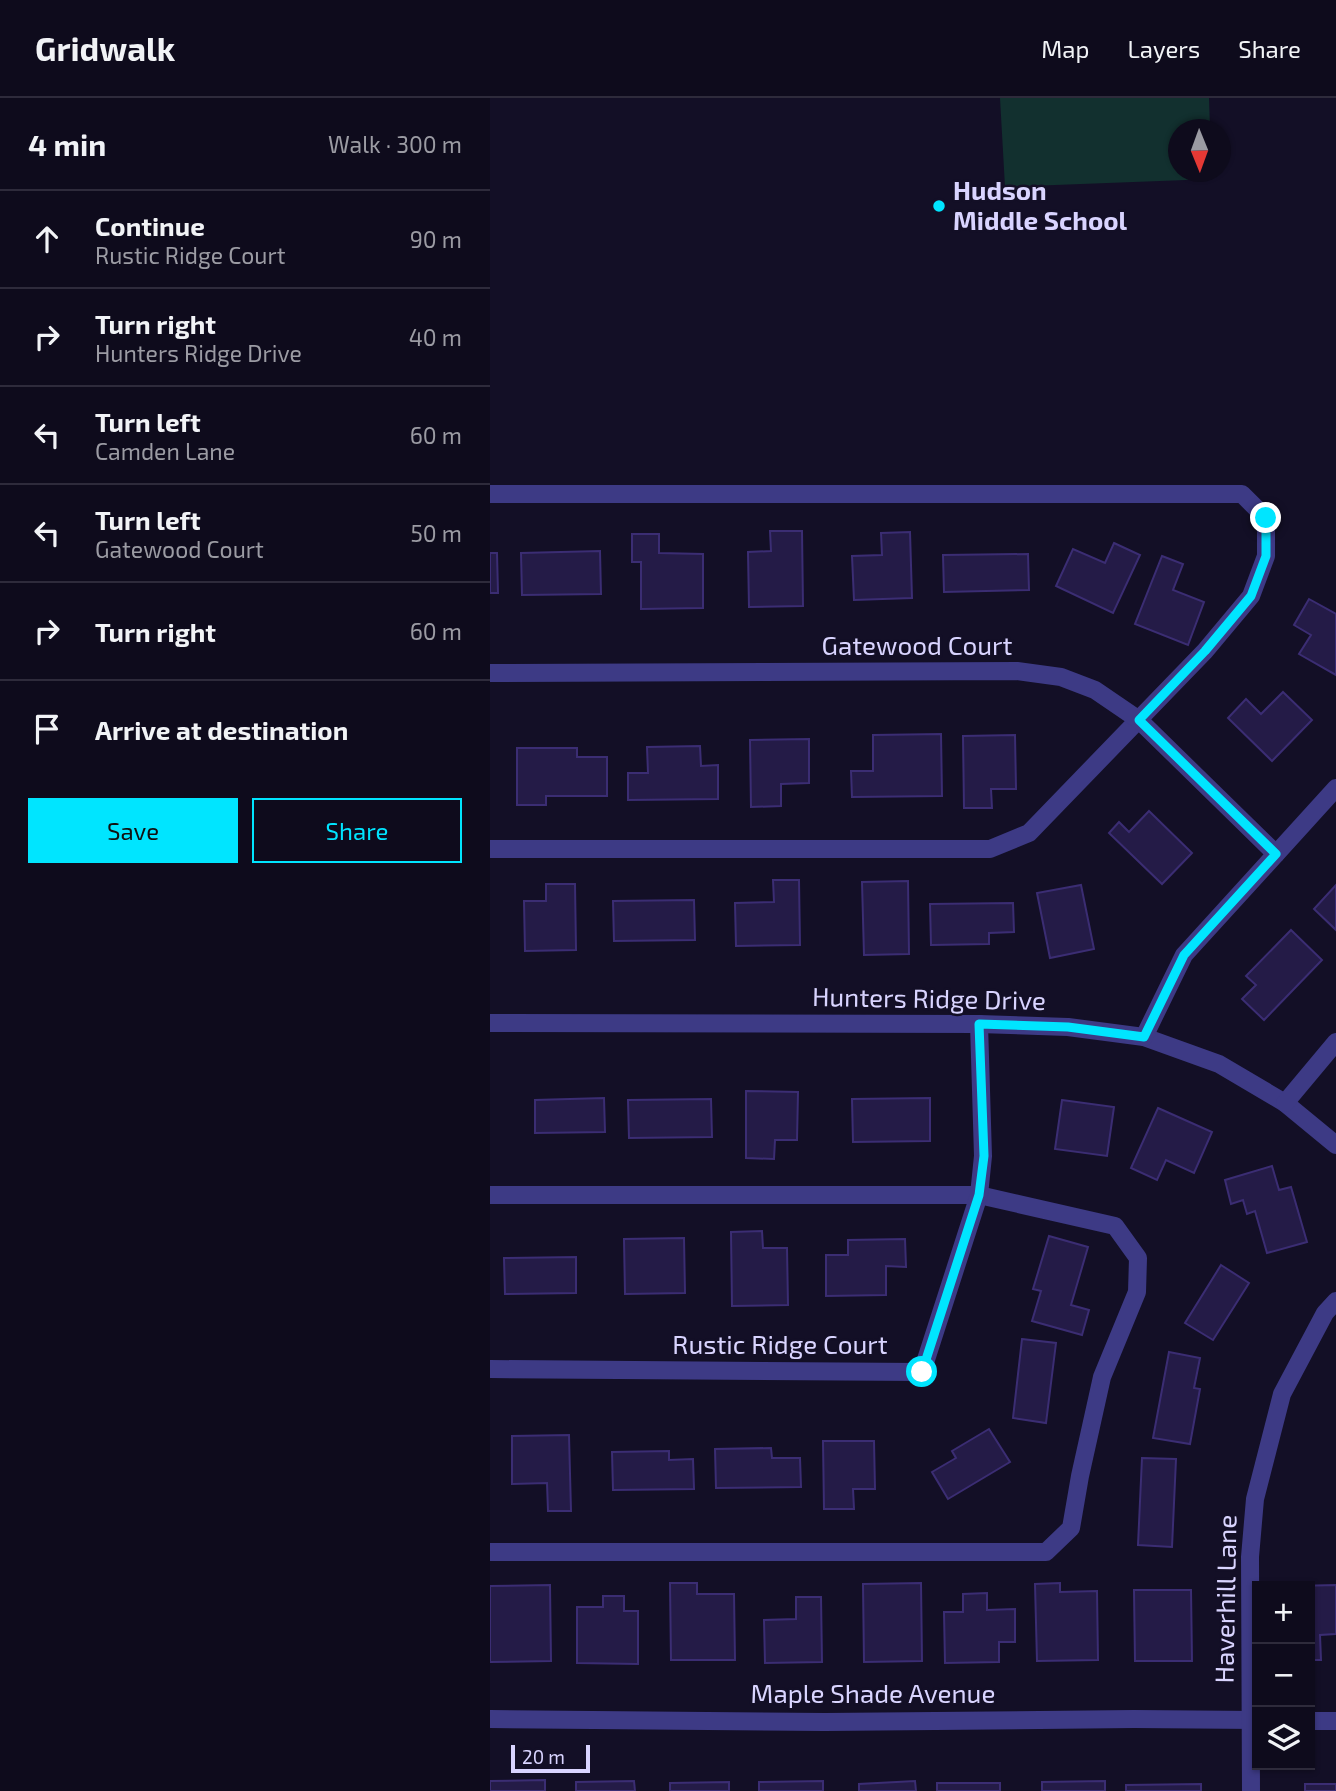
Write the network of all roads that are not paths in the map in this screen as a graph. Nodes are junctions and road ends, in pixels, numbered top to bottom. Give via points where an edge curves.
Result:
1 (490, 494) edge
2 (490, 673) edge
3 (1139, 720) junction
4 (1336, 788) edge
5 (490, 849) edge
6 (1276, 854) junction
7 (490, 1023) edge
8 (979, 1024) junction
9 (1144, 1037) junction
10 (1336, 1042) edge
11 (1285, 1103) junction
12 (1336, 1144) edge
13 (490, 1195) edge
14 (979, 1195) junction
15 (1336, 1301) edge
16 (490, 1369) edge
17 (490, 1552) edge
18 (1254, 1707) edge
19 (490, 1719) edge
20 (1252, 1720) edge
21 (1315, 1721) edge
22 (1336, 1721) edge
23 (1252, 1767) edge
24 (1251, 1791) edge

1 - 3 street via 1242,494 1266,518 1266,556 1251,596
2 - 3 street, Gatewood Court via 1017,671 1061,677 1095,690
3 - 5 street via 1029,833 990,849
3 - 6 street, Gatewood Court
4 - 6 street
6 - 9 street via 1184,955
7 - 8 street, Hunters Ridge Drive
8 - 9 street, Hunters Ridge Drive via 1068,1027
8 - 14 street, Rustic Ridge Court via 984,1156
9 - 11 street, Hunters Ridge Drive via 1219,1064
10 - 11 street
11 - 12 street, Hunters Ridge Drive
13 - 14 street
14 - 16 street, Rustic Ridge Court via 922,1372
14 - 17 street via 1115,1226 1138,1258 1137,1292 1102,1377 1071,1528 1046,1552
15 - 18 street, Haverhill Lane via 1282,1394 1255,1499 1250,1557
19 - 20 street, Maple Shade Avenue
21 - 22 street
23 - 24 street, Haverhill Lane

